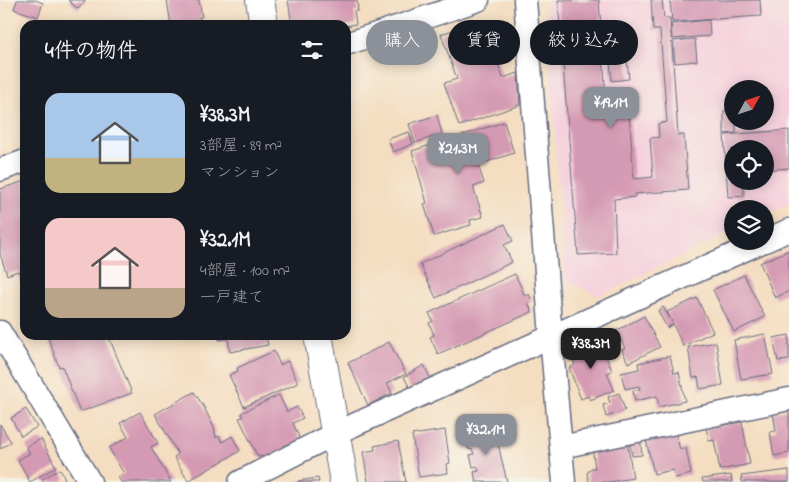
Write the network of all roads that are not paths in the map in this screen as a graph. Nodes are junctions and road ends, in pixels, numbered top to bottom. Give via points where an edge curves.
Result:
1 (260, 0) edge
2 (478, 0) edge
3 (525, 0) edge
4 (263, 20) edge
5 (351, 42) edge
6 (20, 163) edge
7 (0, 170) edge
8 (789, 230) edge
9 (774, 237) edge
10 (745, 250) edge
11 (0, 332) edge
12 (551, 337) junction
13 (319, 340) edge
14 (789, 399) edge
15 (336, 434) junction
16 (561, 448) junction
17 (90, 482) edge
18 (240, 482) edge
19 (344, 482) edge
20 (564, 482) edge

1 - 4 street
2 - 5 street
3 - 12 street
6 - 7 street
8 - 9 street
10 - 12 street
11 - 17 street
12 - 15 street
12 - 16 street
13 - 15 street
14 - 16 street
15 - 18 street
15 - 19 street
16 - 20 street

